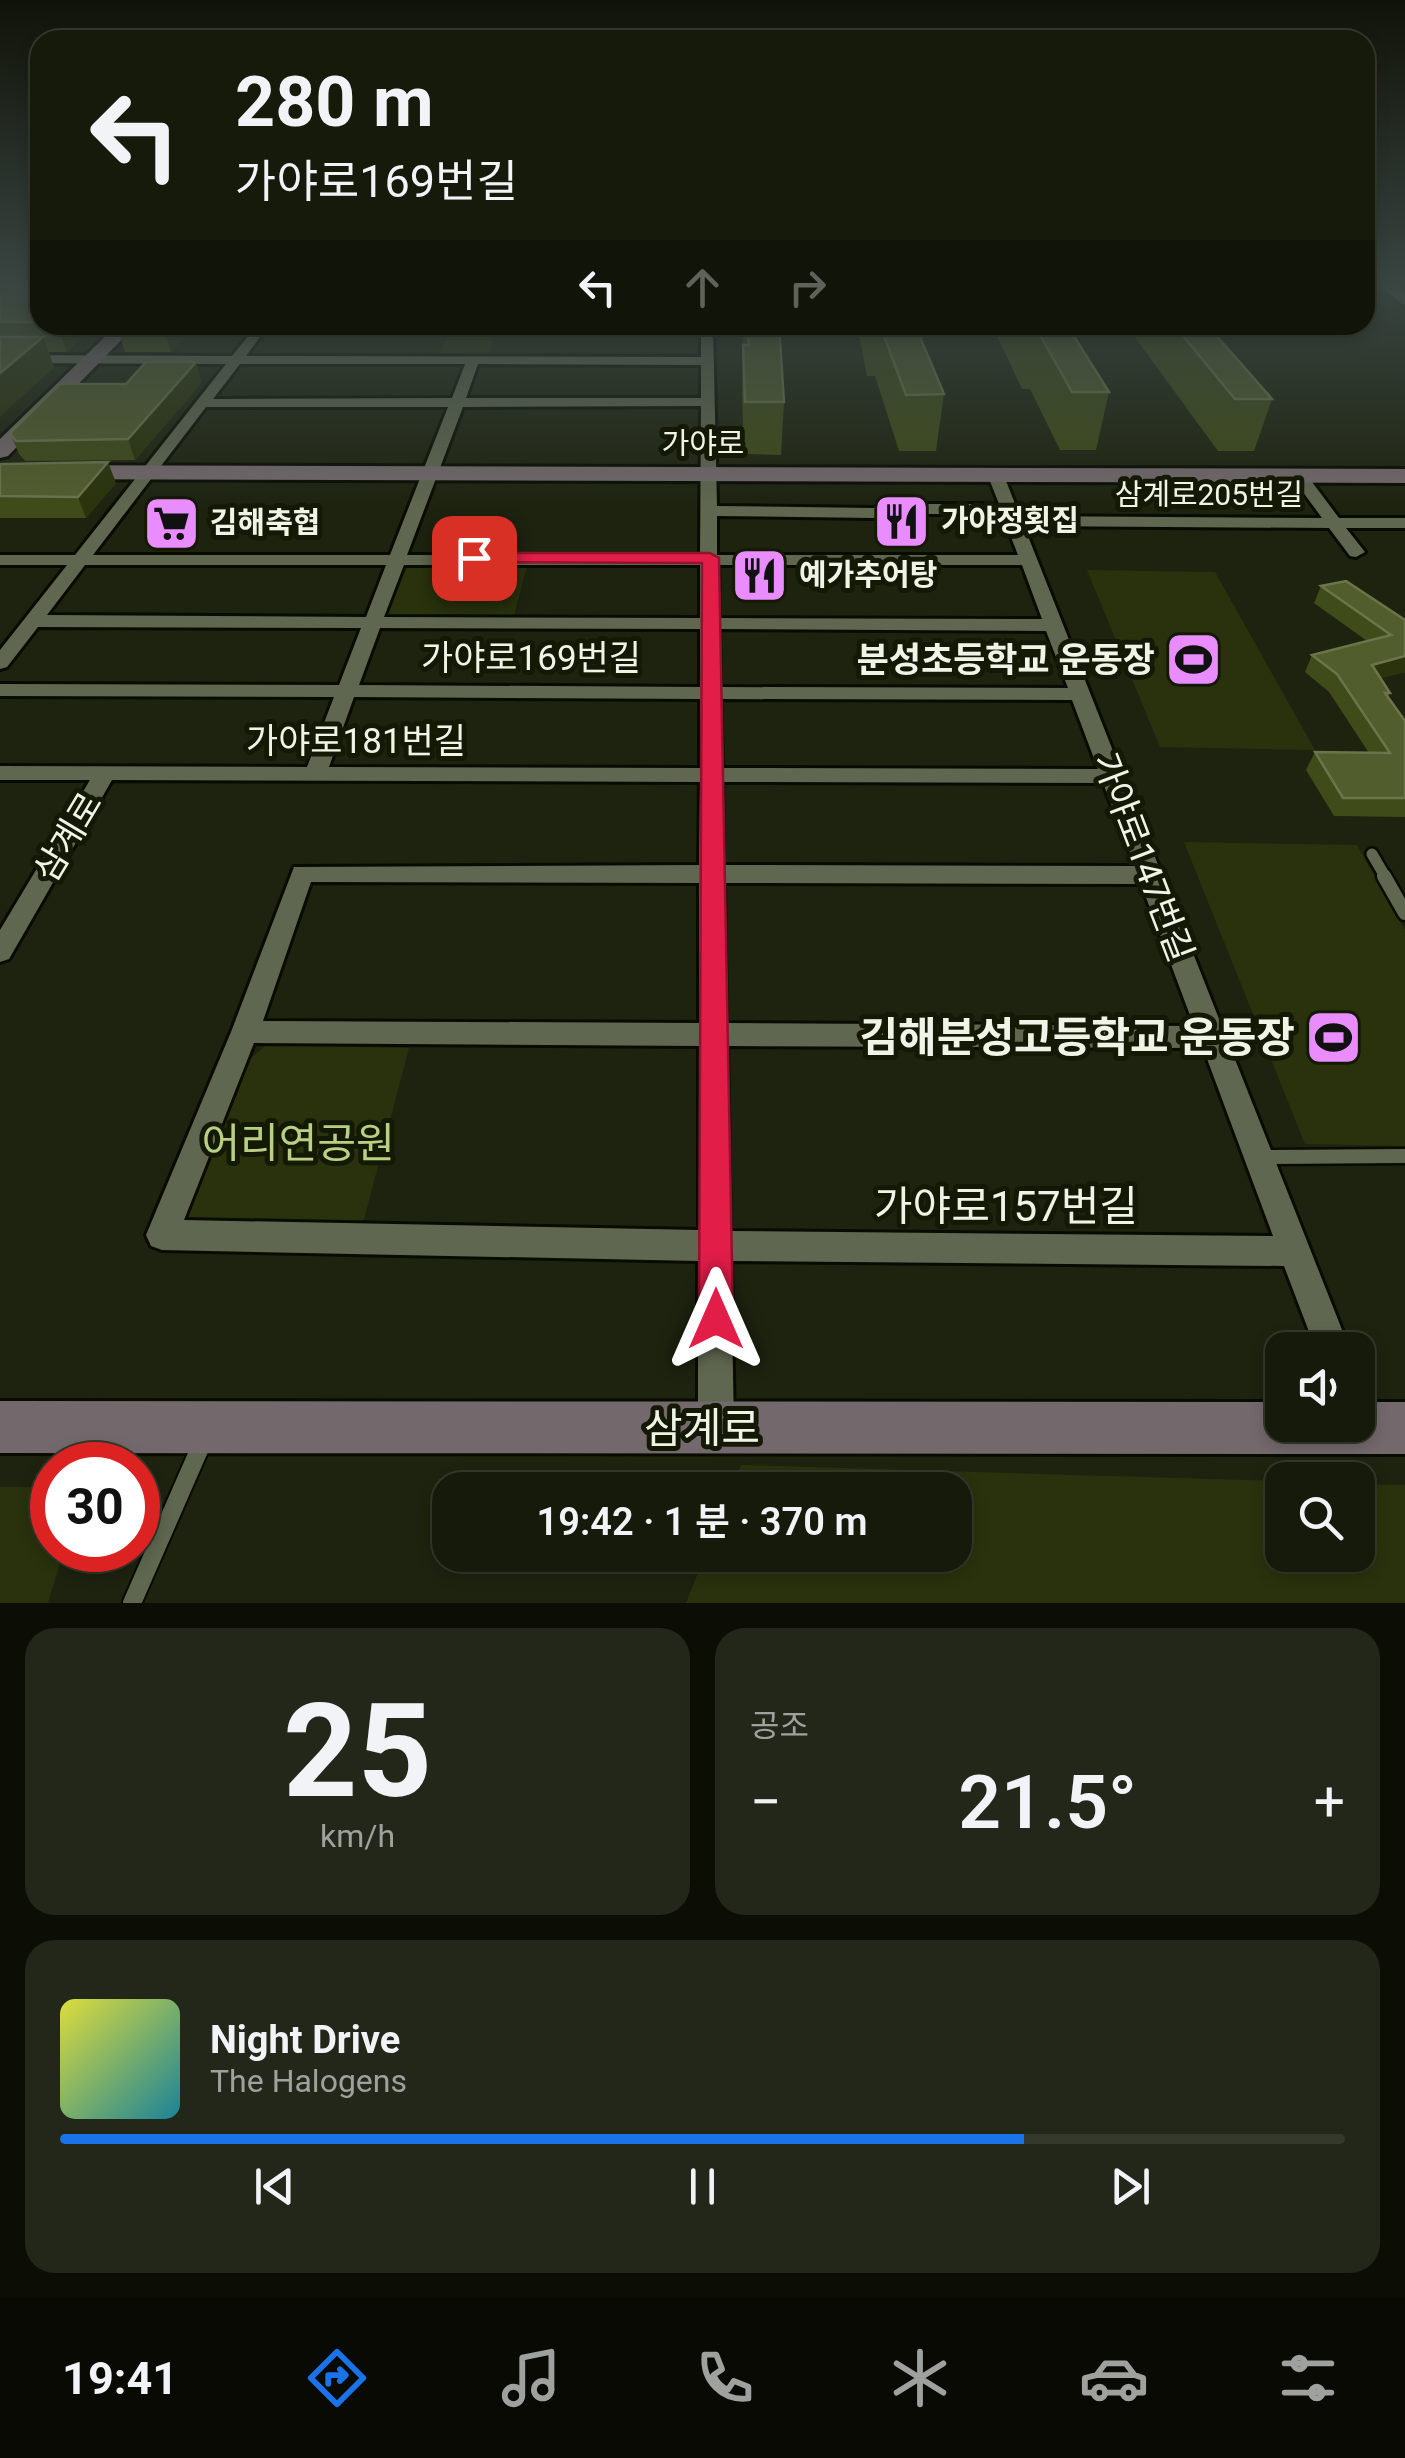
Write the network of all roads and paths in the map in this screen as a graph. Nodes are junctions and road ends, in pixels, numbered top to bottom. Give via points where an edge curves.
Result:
1 (0, 359) edge
2 (92, 359) junction
3 (236, 359) junction
4 (431, 360) joint
5 (473, 360) junction
6 (493, 360) joint
7 (707, 361) joint
8 (202, 402) junction
9 (457, 402) junction
10 (706, 402) junction
11 (0, 451) edge
12 (0, 472) edge
13 (150, 472) junction
14 (431, 474) junction
15 (710, 474) junction
16 (996, 476) junction
17 (1405, 476) edge
18 (1300, 477) junction
19 (710, 511) junction
20 (1011, 515) junction
21 (1336, 523) junction
22 (1405, 523) edge
23 (1356, 552) dead end
24 (82, 558) junction
25 (395, 558) junction
26 (710, 558) junction
27 (0, 560) edge
28 (1028, 560) junction
29 (33, 621) junction
30 (374, 622) junction
31 (712, 623) junction
32 (1054, 625) junction
33 (0, 663) edge
34 (0, 690) edge
35 (349, 690) junction
36 (712, 691) junction
37 (1080, 694) junction
38 (0, 773) edge
39 (105, 774) junction
40 (315, 774) junction
41 (713, 774) junction
42 (1112, 776) junction
43 (1372, 854) dead end
44 (714, 874) junction
45 (1150, 875) junction
46 (1405, 913) edge
47 (0, 952) edge
48 (245, 1032) junction
49 (715, 1033) junction
50 (1212, 1037) junction
51 (1258, 1156) junction
52 (1405, 1156) edge
53 (716, 1246) junction
54 (1295, 1252) junction
55 (1326, 1332) edge
56 (1265, 1424) edge
57 (0, 1426) edge
58 (208, 1428) junction
59 (716, 1428) junction
60 (132, 1603) edge

1 - 2 street
2 - 3 street
2 - 11 main road
3 - 4 street
3 - 8 street
4 - 5 street
5 - 6 street
5 - 9 street, 가야로169번길
6 - 7 street
7 - 10 street
8 - 9 street
8 - 13 street
9 - 10 street
9 - 14 street, 가야로169번길
10 - 15 street
12 - 13 main road, 가야로
13 - 14 main road, 가야로
13 - 24 street
14 - 15 main road, 가야로
14 - 25 street, 가야로169번길
15 - 16 main road, 가야로
15 - 19 street
16 - 18 main road, 가야로
16 - 20 street, 가야로147번길
17 - 18 main road, 가야로
18 - 21 street
19 - 20 street, 삼계로205번길 via 893,508
19 - 26 street
20 - 21 street, 삼계로205번길
20 - 28 street, 가야로147번길
21 - 22 street, 삼계로205번길
21 - 23 street
24 - 25 street
24 - 27 street
24 - 29 street
25 - 26 street
25 - 30 street, 가야로169번길
26 - 28 street
26 - 31 street
28 - 32 street, 가야로147번길
29 - 30 street
29 - 33 street
30 - 31 street, 가야로169번길
30 - 35 street, 가야로169번길
31 - 32 street
31 - 36 street
32 - 37 street, 가야로147번길
34 - 35 street, 가야로181번길
35 - 36 street, 가야로169번길
35 - 40 street, 가야로169번길
36 - 37 street
36 - 41 street
37 - 42 street, 가야로147번길
38 - 39 street, 가야로181번길
39 - 40 street, 가야로181번길
39 - 47 street, 삼계로
40 - 41 street, 가야로181번길
41 - 42 street
41 - 44 street
42 - 45 street, 가야로147번길
43 - 46 lane
44 - 45 street
44 - 48 street via 302,873
44 - 49 street
45 - 50 street, 가야로147번길
48 - 49 street
48 - 53 street, 가야로157번길 via 162,1235
49 - 50 street
49 - 53 street
50 - 51 street, 가야로147번길
51 - 52 lane
51 - 54 street, 가야로147번길
53 - 54 street, 가야로157번길
53 - 59 street
54 - 55 street, 가야로147번길
56 - 59 main road, 삼계로
57 - 58 main road, 삼계로
58 - 59 main road, 삼계로
58 - 60 lane

